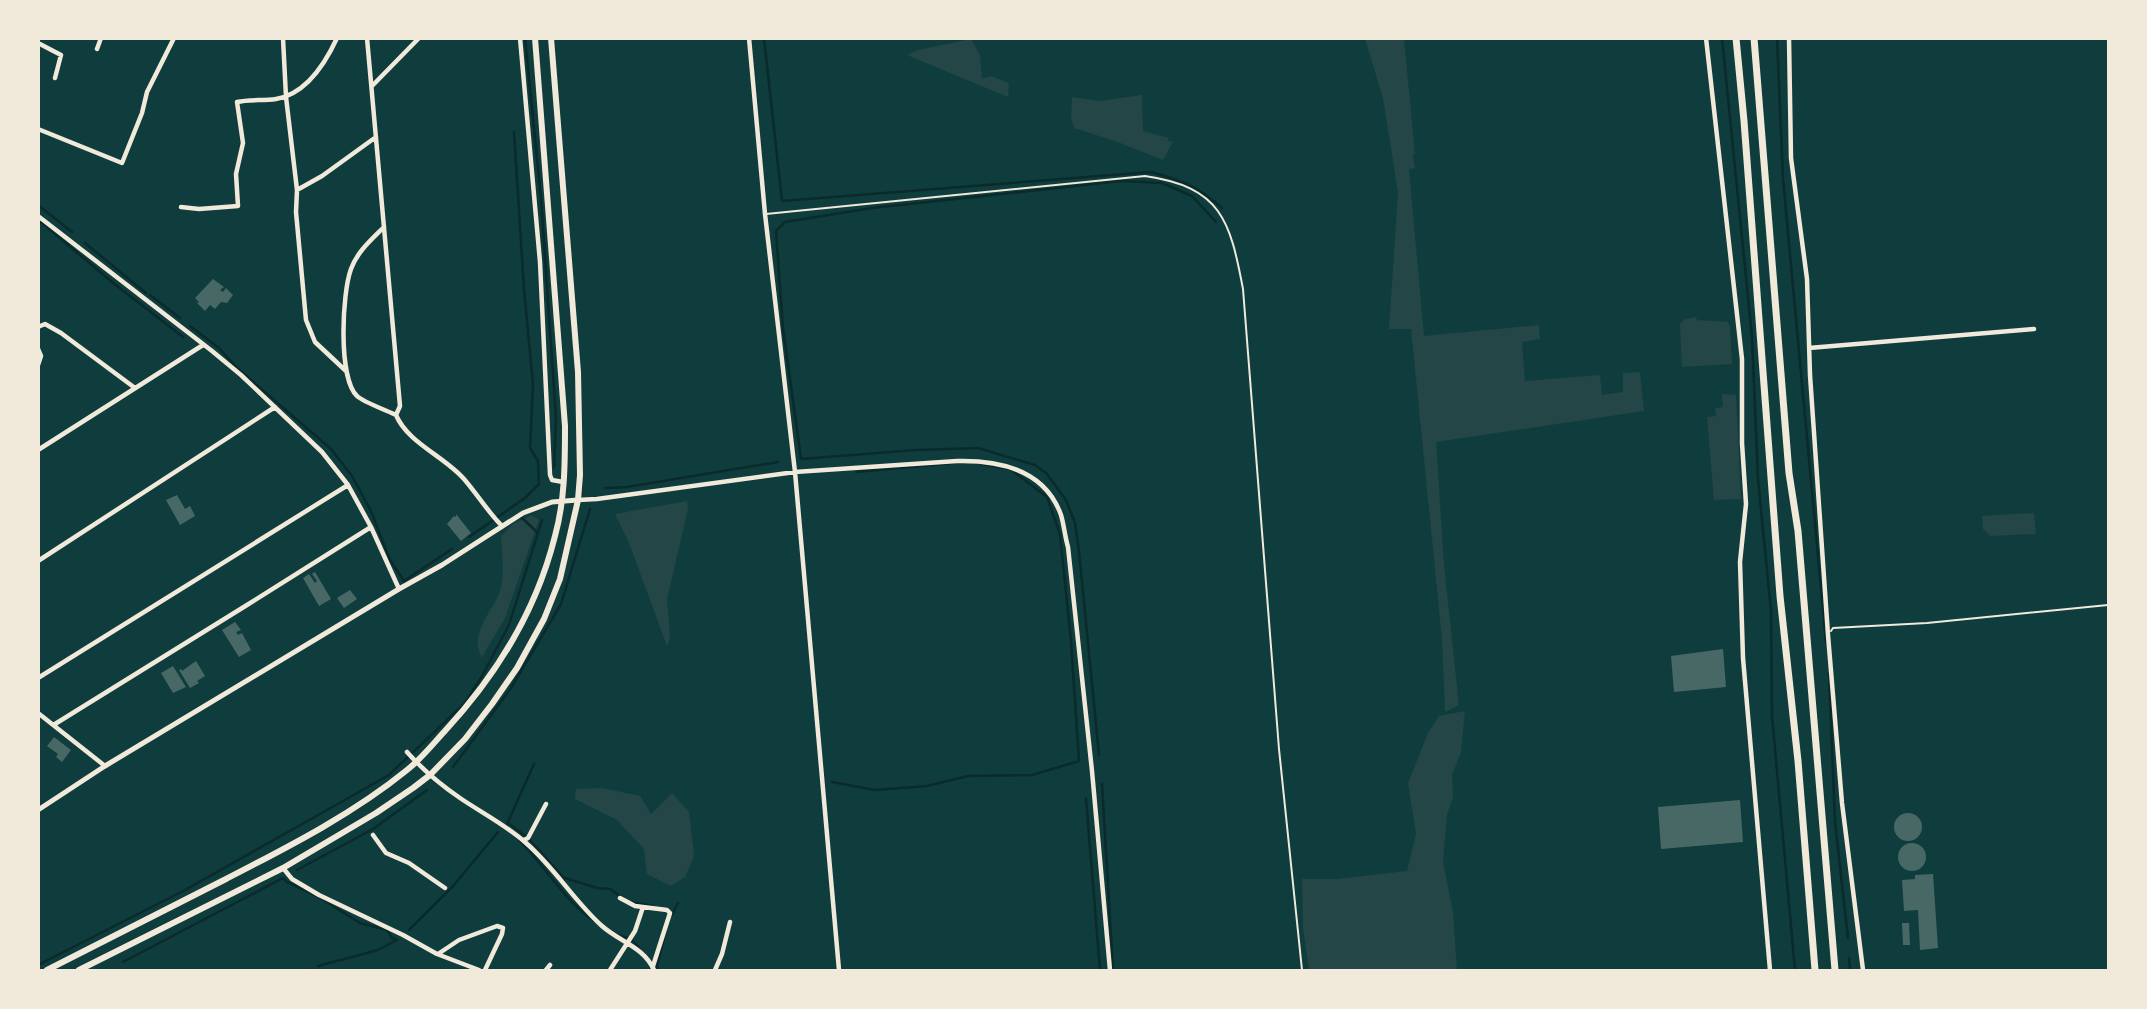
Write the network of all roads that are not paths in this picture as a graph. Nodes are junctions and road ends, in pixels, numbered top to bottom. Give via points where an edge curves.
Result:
1 (101, 38) edge
2 (174, 38) edge
3 (283, 38) edge
4 (337, 38) edge
5 (367, 38) edge
6 (419, 38) edge
7 (520, 38) edge
8 (535, 38) edge
9 (551, 38) edge
10 (749, 38) edge
11 (1706, 38) edge
12 (1735, 38) edge
13 (1754, 38) edge
14 (1789, 38) edge
15 (38, 43) edge
16 (97, 49) dead end
17 (55, 78) dead end
18 (371, 87) junction
19 (286, 97) junction
20 (38, 129) edge
21 (376, 137) junction
22 (298, 190) junction
23 (181, 207) dead end
24 (765, 214) junction
25 (39, 218) edge
26 (384, 228) junction
27 (38, 327) edge
28 (2034, 329) dead end
29 (204, 345) junction
30 (1809, 348) junction
31 (38, 349) edge
32 (38, 365) edge
33 (347, 371) junction
34 (135, 388) junction
35 (275, 408) junction
36 (396, 415) junction
37 (38, 450) edge
38 (795, 472) junction
39 (564, 482) junction
40 (348, 485) junction
41 (578, 500) junction
42 (562, 501) junction
43 (502, 526) junction
44 (370, 527) junction
45 (38, 561) edge
46 (399, 589) junction
47 (2109, 606) edge
48 (1828, 635) junction
49 (38, 678) edge
50 (38, 713) edge
51 (55, 724) junction
52 (407, 752) dead end
53 (416, 762) junction
54 (105, 766) junction
55 (430, 775) junction
56 (546, 804) dead end
57 (38, 810) edge
58 (373, 835) dead end
59 (524, 840) junction
60 (283, 868) junction
61 (445, 888) dead end
62 (620, 898) dead end
63 (643, 907) junction
64 (730, 922) dead end
65 (629, 943) junction
66 (437, 954) junction
67 (550, 965) dead end
68 (653, 969) edge
69 (47, 971) edge
70 (79, 971) edge
71 (479, 971) edge
72 (485, 971) edge
73 (545, 971) edge
74 (610, 971) edge
75 (715, 971) edge
76 (839, 971) edge
77 (1110, 971) edge
78 (1302, 971) edge
79 (1770, 971) edge
80 (1815, 971) edge
81 (1835, 971) edge
82 (1863, 971) edge

1 - 16 street
2 - 20 street via 147,92 122,163
3 - 19 street
4 - 19 street via 310,80
5 - 18 street
6 - 18 street
7 - 39 street via 540,262 550,475 552,480
8 - 39 main road via 565,426
9 - 41 main road via 578,372
10 - 24 street
11 - 79 street via 1742,359 1746,504 1740,562 1743,658
12 - 80 highway
13 - 81 highway
14 - 30 street via 1791,158 1807,279
15 - 17 street via 61,53
18 - 21 street
19 - 22 street
19 - 23 street via 237,102 243,142 236,174 238,206
21 - 22 street
21 - 26 street
22 - 33 street via 306,320 315,342
24 - 38 street
24 - 78 lane via 1145,176 1194,188 1217,207 1231,237 1243,289 1279,749
25 - 29 street
26 - 33 street via 356,258 346,285
26 - 36 street via 400,405
27 - 34 street via 45,324 61,333
28 - 30 street
29 - 34 street
29 - 35 street
30 - 48 street
31 - 32 street
33 - 36 street via 357,396
34 - 37 street
35 - 40 street via 322,452
35 - 45 street
36 - 43 street via 400,425 463,479
38 - 41 street
38 - 76 street
38 - 77 street via 978,461 1034,477 1049,492 1061,515 1068,547
39 - 42 main road
40 - 44 street
40 - 49 street
41 - 42 street
41 - 55 main road via 560,579 544,619 498,695
42 - 43 street via 531,510
42 - 53 main road via 542,577 504,657 471,703
43 - 46 street
44 - 46 street
44 - 51 street
46 - 54 street
47 - 48 lane via 1833,628
48 - 82 street via 1842,806
50 - 51 street
51 - 54 street
52 - 53 street
53 - 55 street
53 - 69 main road via 368,799 271,856
54 - 57 street
55 - 59 street
55 - 60 main road
56 - 59 street
58 - 61 street via 386,853
59 - 65 street via 591,916
60 - 66 street via 306,888
60 - 70 main road
62 - 63 street
63 - 65 street
63 - 68 street via 670,913
64 - 75 street
65 - 68 street
65 - 74 street
66 - 71 street
66 - 72 street via 459,940 497,926 503,928
67 - 73 street

